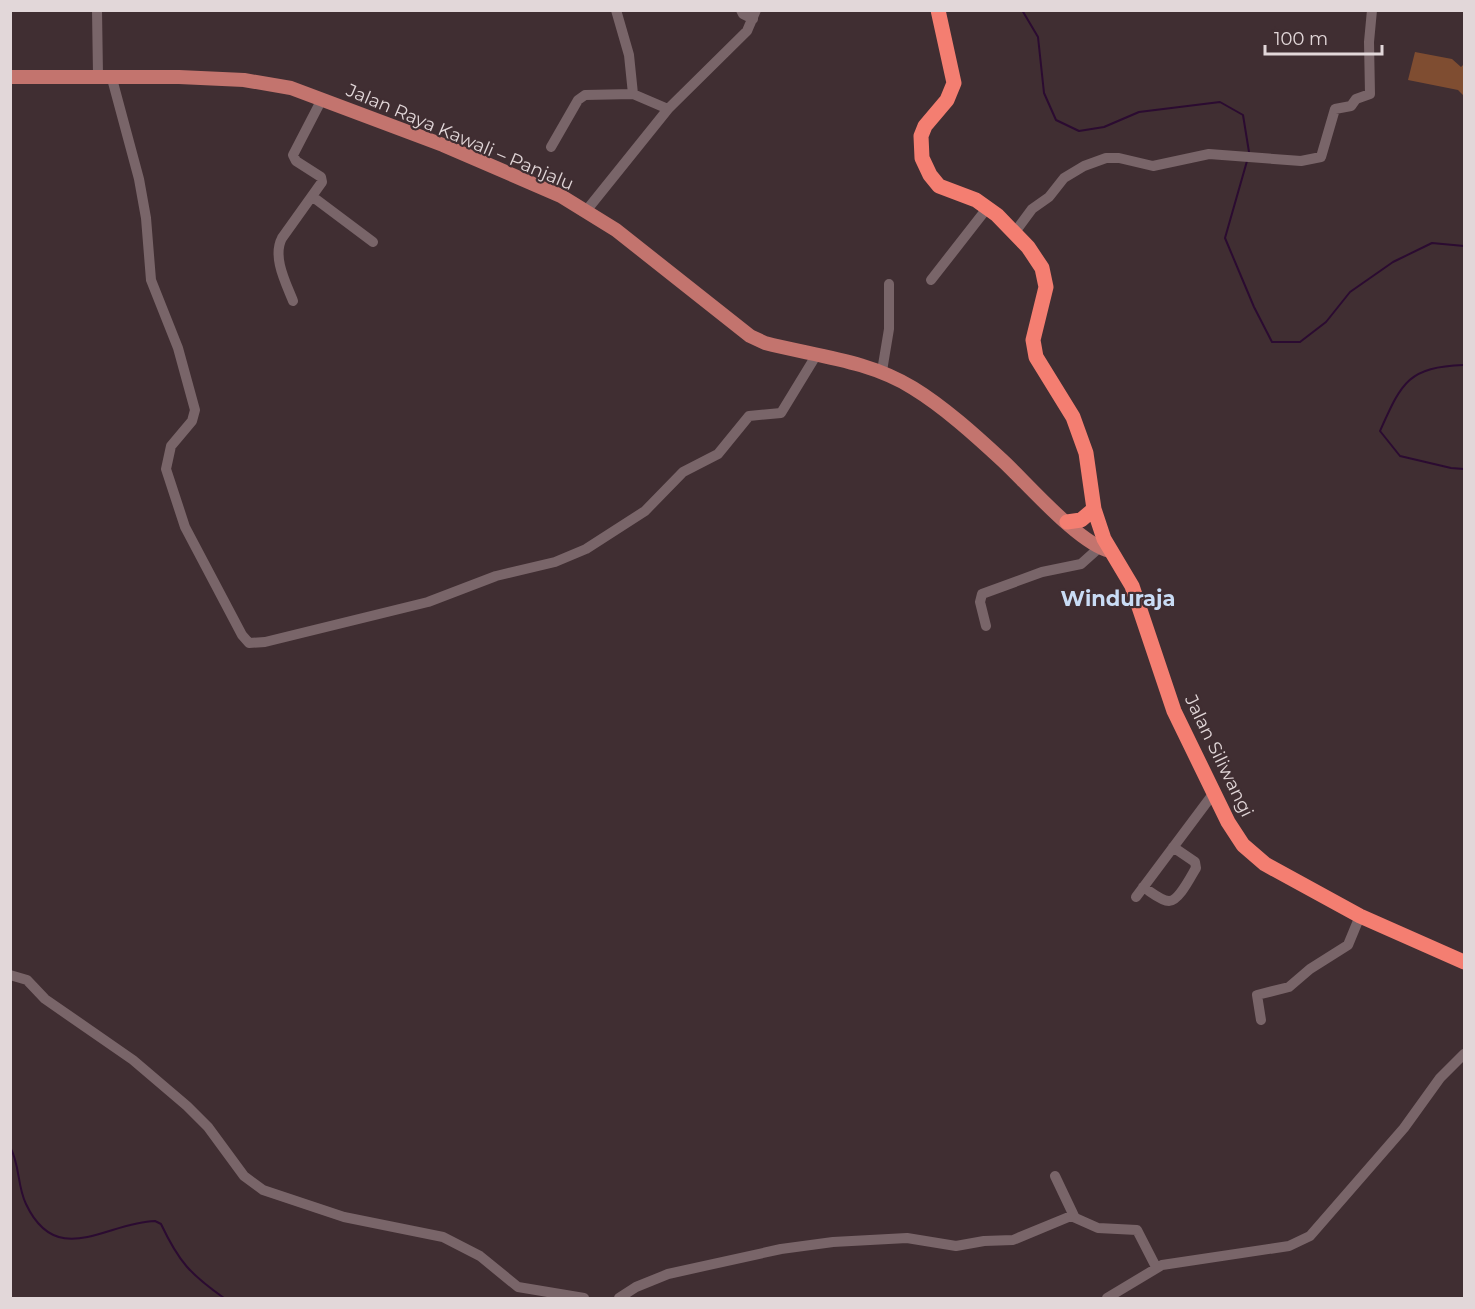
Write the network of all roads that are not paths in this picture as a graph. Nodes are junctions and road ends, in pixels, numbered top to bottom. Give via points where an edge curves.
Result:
1 (97, 10) edge
2 (615, 10) edge
3 (741, 10) edge
4 (938, 10) edge
5 (1372, 10) edge
6 (755, 15) edge
7 (104, 75) junction
8 (10, 77) edge
9 (633, 94) junction
10 (322, 99) junction
11 (668, 109) junction
12 (551, 147) dead end
13 (313, 197) junction
14 (988, 207) junction
15 (586, 211) junction
16 (1015, 232) junction
17 (373, 242) dead end
18 (931, 280) dead end
19 (889, 284) dead end
20 (293, 301) dead end
21 (817, 354) junction
22 (882, 371) junction
23 (1094, 509) junction
24 (1067, 522) junction
25 (1105, 549) junction
26 (986, 626) dead end
27 (1213, 794) junction
28 (1173, 847) junction
29 (1143, 887) junction
30 (1136, 897) dead end
31 (1360, 916) junction
32 (1464, 962) edge
33 (10, 975) edge
34 (1261, 1020) dead end
35 (1464, 1054) edge
36 (1055, 1176) dead end
37 (1074, 1216) junction
38 (1156, 1267) junction
39 (584, 1299) edge
40 (619, 1299) edge
41 (1107, 1299) edge

1 - 7 street
2 - 9 street via 629,55
3 - 6 street via 743,14
4 - 14 highway, Jalan Siliwangi via 954,82 947,100 925,126 921,136 922,158 939,186
5 - 16 street via 1369,96 1335,109 1324,153 1316,160 1203,154 1153,166 1119,158 1097,160 1064,178
6 - 11 street via 747,31
7 - 8 main road, Jalan Raya Kawali – Panjalu
7 - 10 main road, Jalan Raya Kawali – Panjalu via 244,80 291,88
7 - 21 street via 144,201 151,280 178,348 195,410 192,421 171,446 166,469 188,534 249,643 428,602 496,576 555,562 591,546 645,511 683,472 718,454 749,416 781,413
9 - 11 street
9 - 12 street via 582,96
10 - 13 street via 293,155 321,177
10 - 15 main road, Jalan Raya Kawali – Panjalu via 443,145 561,196
11 - 15 street
13 - 17 street
13 - 20 street via 278,247
14 - 16 highway, Jalan Siliwangi
14 - 18 street
15 - 21 main road, Jalan Raya Kawali – Panjalu via 616,230 750,336
16 - 23 highway, Jalan Siliwangi via 1036,256 1045,279 1033,349 1073,417 1086,453
19 - 22 street via 889,329
21 - 22 main road, Jalan Raya Kawali – Panjalu
22 - 24 main road, Jalan Raya Kawali – Panjalu via 915,389 959,424
23 - 24 highway via 1081,520
23 - 25 highway, Jalan Siliwangi
24 - 25 main road, Jalan Raya Kawali – Panjalu
25 - 26 street via 1081,564 1042,572 982,594
25 - 27 highway, Jalan Siliwangi via 1132,586 1174,711
27 - 28 street
27 - 31 highway, Jalan Siliwangi via 1236,834 1255,857
28 - 29 street
28 - 29 street via 1196,866 1177,896 1165,900
29 - 30 street
31 - 32 highway, Jalan Siliwangi
31 - 34 street via 1348,945 1289,987 1257,995
33 - 39 street via 27,980 45,999 132,1060 187,1106 208,1127 244,1176 263,1190 344,1217 442,1237 480,1256 518,1287
35 - 38 street via 1310,1236 1289,1246
36 - 37 street
37 - 38 street via 1098,1228 1137,1230
37 - 40 street via 1013,1240 956,1246 897,1238 771,1251 668,1274
38 - 41 street

